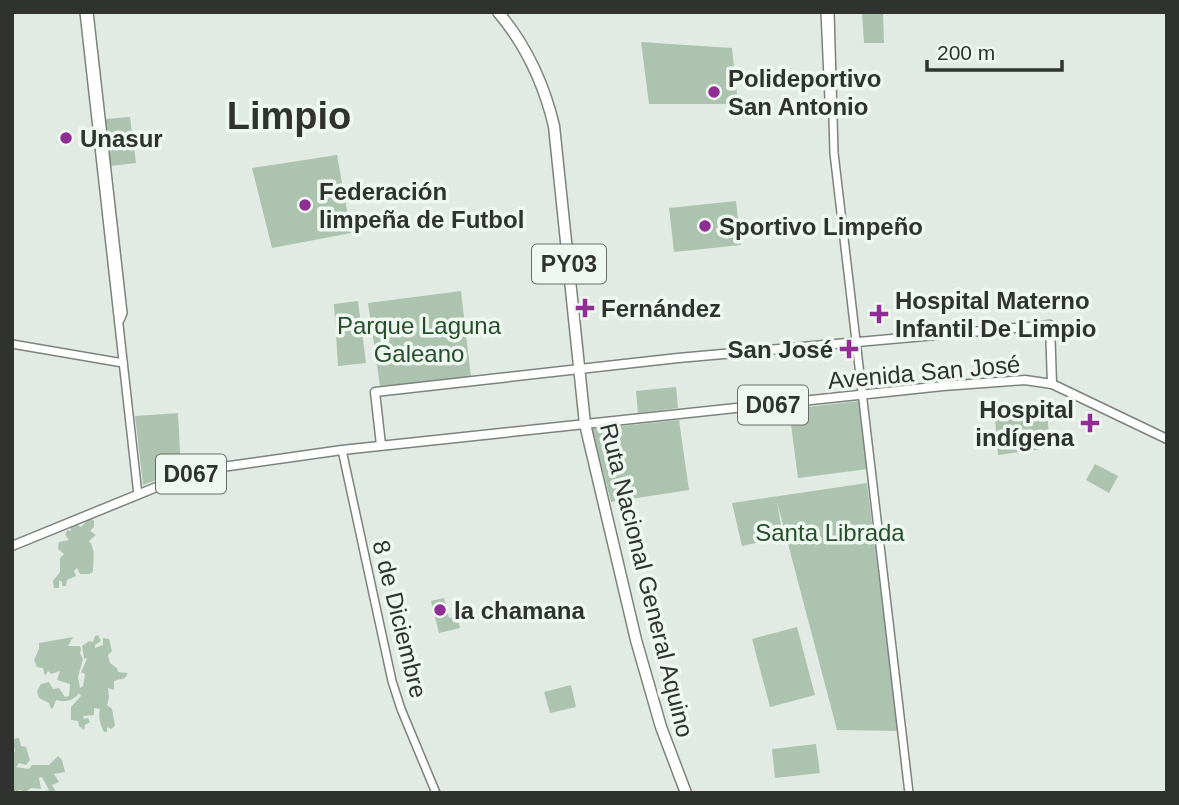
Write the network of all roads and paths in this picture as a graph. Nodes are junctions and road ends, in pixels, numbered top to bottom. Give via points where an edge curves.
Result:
1 (84, 12) edge
2 (89, 12) edge
3 (498, 12) edge
4 (827, 12) edge
5 (120, 321) junction
6 (856, 340) junction
7 (12, 344) edge
8 (122, 363) junction
9 (579, 369) junction
10 (1052, 384) junction
11 (862, 396) junction
12 (585, 424) junction
13 (1167, 439) edge
14 (381, 445) junction
15 (342, 450) junction
16 (138, 495) junction
17 (12, 546) edge
18 (436, 793) edge
19 (686, 793) edge
20 (909, 793) edge

1 - 5 street
2 - 5 street via 123,313
3 - 9 highway, Ruta Nacional General Aquino / PY03 via 533,64 554,125
4 - 6 street via 834,152
5 - 8 street
6 - 9 main road, D067
6 - 10 main road, D067 via 1049,325
6 - 11 street
7 - 8 street
8 - 16 street
9 - 12 highway, Ruta Nacional General Aquino / PY03
9 - 14 main road, D067 via 375,392
10 - 11 main road, Avenida San José / D067 via 1017,380
10 - 13 main road, D067
11 - 12 main road, Avenida San José / D067
11 - 20 street
12 - 14 main road, Avenida San José / D067
12 - 19 highway, Ruta Nacional General Aquino / PY03 via 636,640
14 - 15 main road, D067
15 - 16 main road, D067 via 203,470
15 - 18 street, 8 de Diciembre via 392,681
16 - 17 main road, D067

